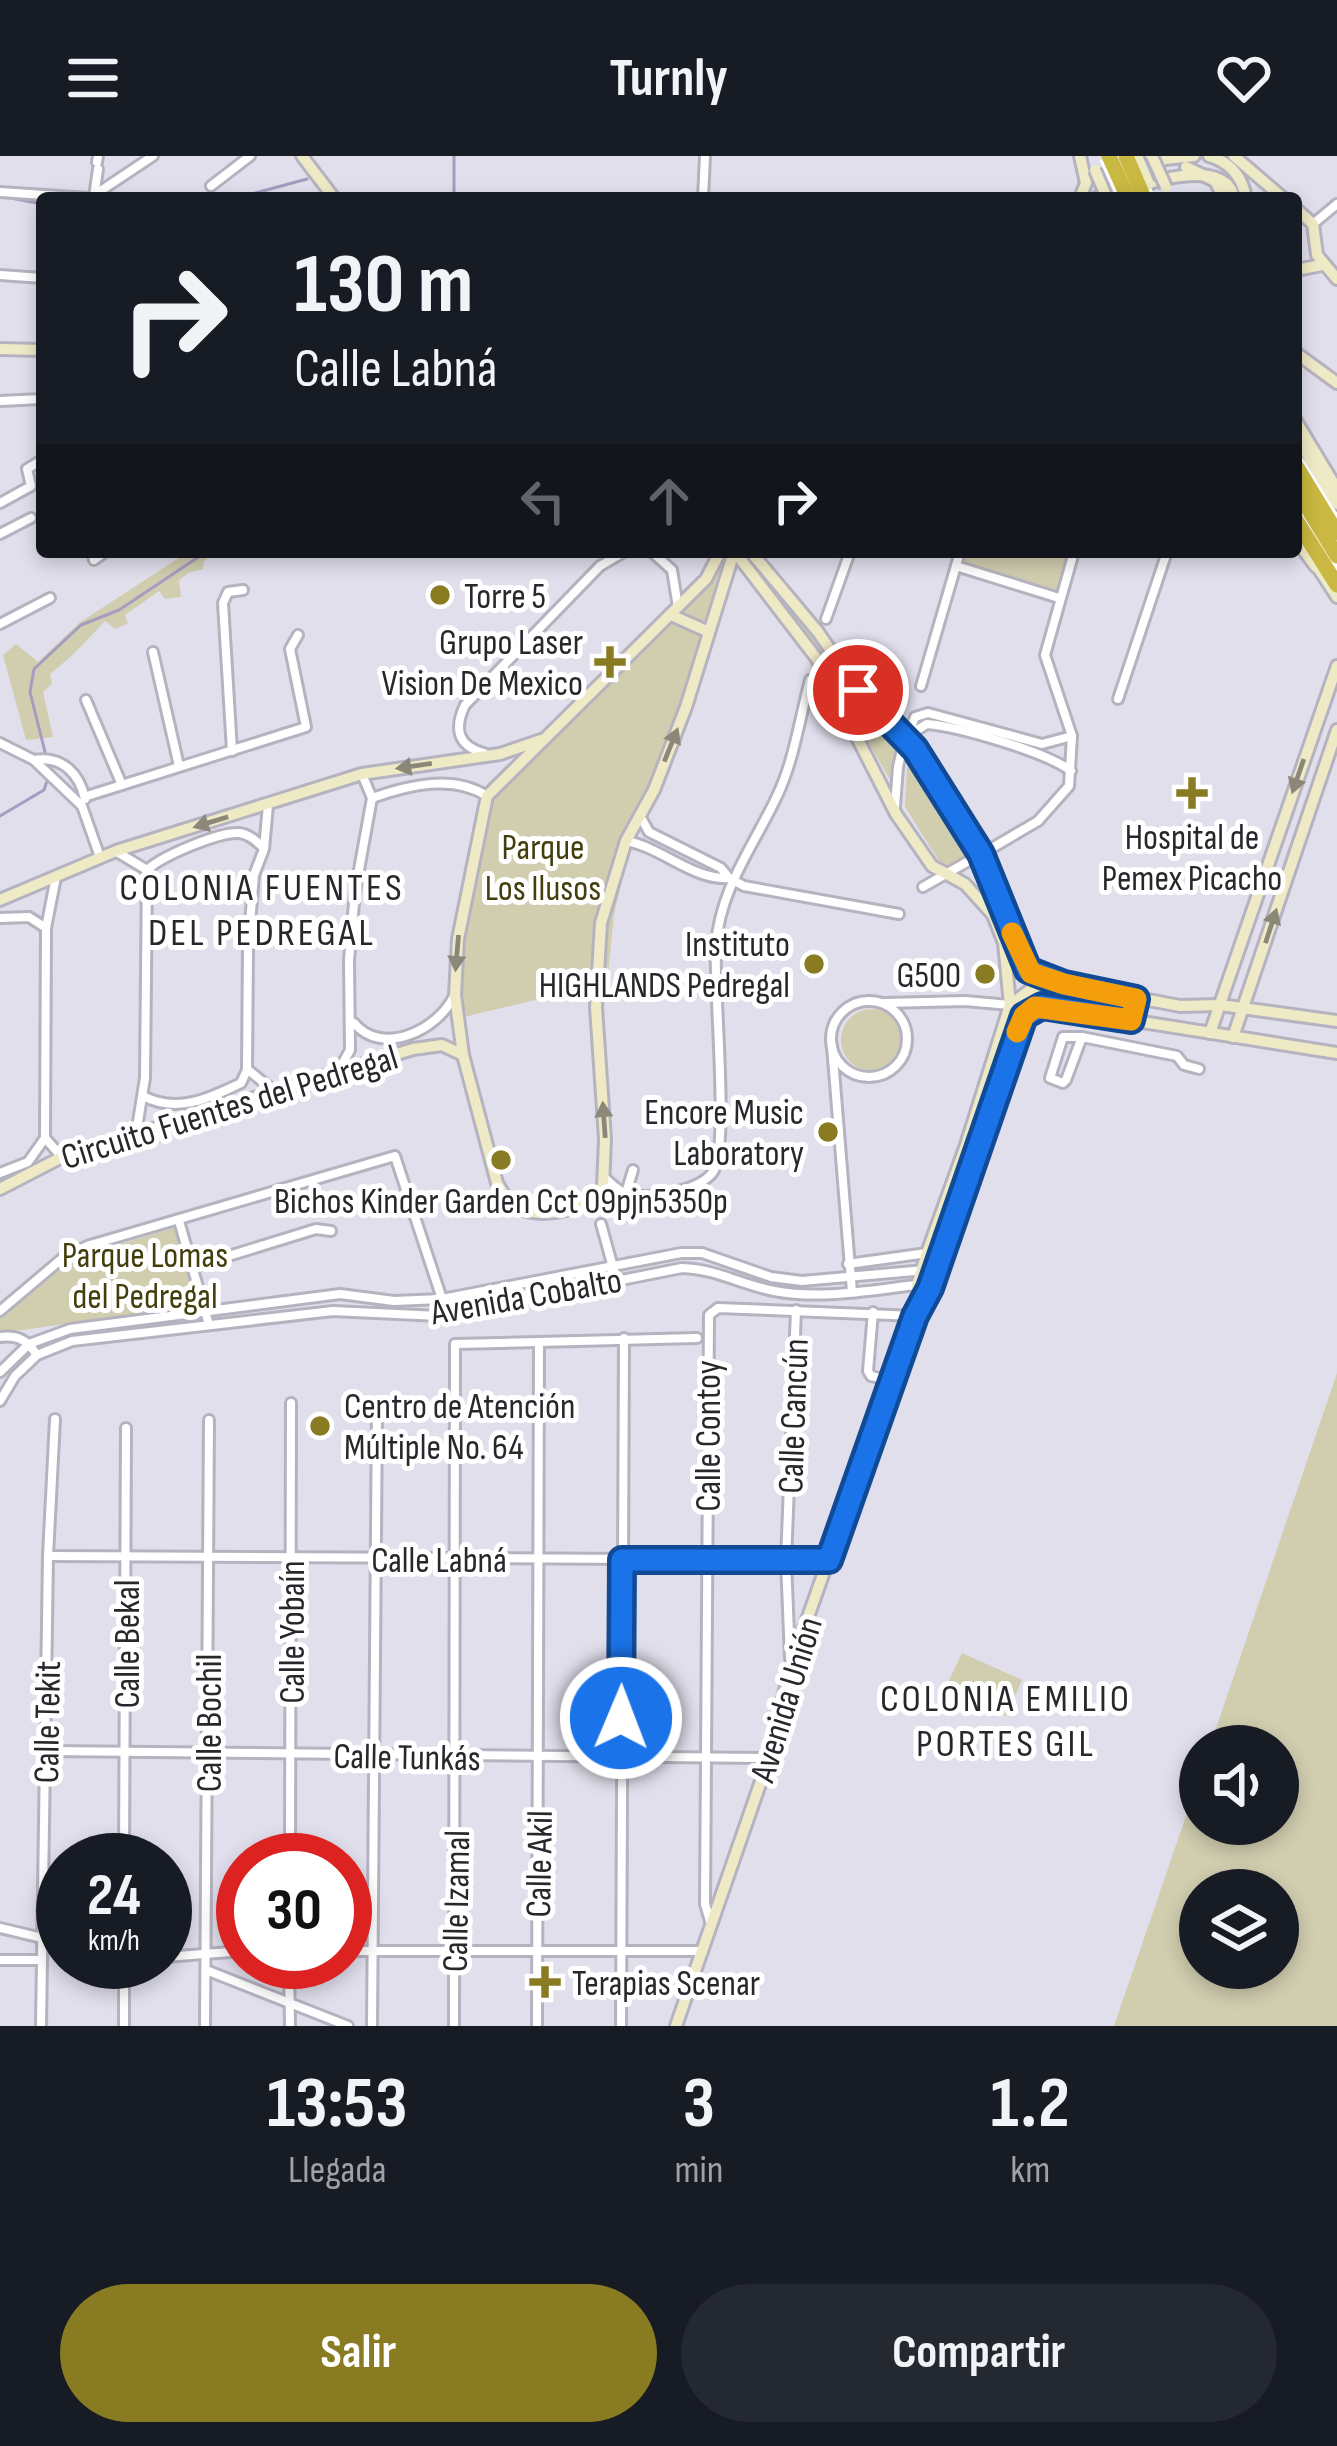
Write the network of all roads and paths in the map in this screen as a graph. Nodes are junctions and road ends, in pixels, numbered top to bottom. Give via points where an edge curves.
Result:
1 (153, 156) edge
2 (250, 156) edge
3 (705, 156) edge
4 (1080, 156) edge
5 (1090, 156) edge
6 (1137, 156) edge
7 (1194, 156) edge
8 (1209, 156) edge
9 (1234, 156) edge
10 (302, 157) edge
11 (1161, 157) edge
12 (1110, 160) edge
13 (98, 162) edge
14 (1183, 166) junction
15 (211, 187) dead end
16 (0, 192) edge
17 (93, 192) edge
18 (101, 192) edge
19 (329, 192) edge
20 (703, 192) edge
21 (1082, 192) edge
22 (1111, 192) edge
23 (1117, 192) edge
24 (1121, 192) edge
25 (1142, 192) edge
26 (1144, 192) edge
27 (1168, 192) edge
28 (1221, 192) edge
29 (1232, 192) edge
30 (1244, 192) edge
31 (1276, 192) edge
32 (36, 194) edge
33 (1337, 204) edge
34 (1302, 214) edge
35 (1313, 224) junction
36 (1322, 265) junction
37 (1302, 269) edge
38 (0, 274) edge
39 (36, 277) edge
40 (1337, 279) edge
41 (0, 349) edge
42 (36, 350) edge
43 (1302, 357) edge
44 (1337, 383) edge
45 (36, 399) edge
46 (0, 400) edge
47 (1302, 432) edge
48 (1302, 446) edge
49 (36, 463) edge
50 (1302, 476) edge
51 (1302, 486) edge
52 (1337, 489) edge
53 (1302, 499) edge
54 (0, 503) edge
55 (1337, 504) edge
56 (1302, 515) edge
57 (31, 518) dead end
58 (1302, 530) edge
59 (1337, 533) edge
60 (0, 534) edge
61 (1302, 542) edge
62 (1337, 542) edge
63 (1337, 556) edge
64 (614, 558) edge
65 (659, 558) edge
66 (714, 558) edge
67 (719, 558) edge
68 (732, 558) edge
69 (740, 558) edge
70 (756, 558) edge
71 (848, 558) edge
72 (958, 558) edge
73 (1072, 558) edge
74 (1165, 558) edge
75 (728, 566) junction
76 (956, 566) junction
77 (1329, 571) edge
78 (1337, 585) edge
79 (243, 590) dead end
80 (1337, 597) edge
81 (50, 598) dead end
82 (1060, 598) junction
83 (675, 611) junction
84 (826, 619) dead end
85 (0, 624) edge
86 (709, 632) junction
87 (298, 635) dead end
88 (153, 652) dead end
89 (1337, 666) edge
90 (810, 680) dead end
91 (920, 686) dead end
92 (1118, 699) dead end
93 (86, 700) dead end
94 (1337, 730) edge
95 (907, 735) junction
96 (1072, 736) junction
97 (547, 738) junction
98 (999, 738) junction
99 (0, 743) edge
100 (232, 752) junction
101 (500, 754) junction
102 (40, 762) junction
103 (179, 766) junction
104 (1072, 772) junction
105 (362, 774) junction
106 (122, 784) junction
107 (487, 796) junction
108 (372, 797) junction
109 (84, 801) junction
110 (268, 805) junction
111 (896, 814) junction
112 (640, 815) junction
113 (626, 841) junction
114 (265, 849) junction
115 (116, 851) junction
116 (987, 851) junction
117 (100, 856) junction
118 (147, 870) junction
119 (56, 875) junction
120 (946, 875) junction
121 (732, 879) junction
122 (923, 887) dead end
123 (0, 900) edge
124 (899, 914) dead end
125 (0, 918) edge
126 (46, 928) junction
127 (1064, 984) junction
128 (454, 995) junction
129 (1136, 999) junction
130 (884, 1004) junction
131 (1010, 1004) junction
132 (1220, 1005) junction
133 (1243, 1008) junction
134 (351, 1016) junction
135 (1131, 1020) junction
136 (1337, 1022) edge
137 (1210, 1033) junction
138 (1082, 1036) junction
139 (1233, 1037) junction
140 (832, 1046) junction
141 (1337, 1053) edge
142 (463, 1054) junction
143 (247, 1069) junction
144 (1199, 1069) dead end
145 (338, 1071) junction
146 (274, 1091) junction
147 (143, 1096) junction
148 (136, 1134) junction
149 (45, 1138) junction
150 (62, 1157) junction
151 (632, 1170) dead end
152 (0, 1173) edge
153 (605, 1178) junction
154 (0, 1189) edge
155 (626, 1193) junction
156 (179, 1221) junction
157 (601, 1224) dead end
158 (331, 1231) dead end
159 (927, 1253) junction
160 (612, 1263) junction
161 (848, 1264) junction
162 (193, 1267) junction
163 (928, 1271) junction
164 (849, 1277) junction
165 (616, 1278) junction
166 (924, 1287) junction
167 (852, 1292) junction
168 (442, 1299) junction
169 (796, 1310) junction
170 (917, 1310) junction
171 (0, 1311) edge
172 (206, 1312) junction
173 (873, 1312) junction
174 (208, 1325) junction
175 (0, 1337) edge
176 (624, 1338) junction
177 (698, 1338) dead end
178 (539, 1342) junction
179 (29, 1344) junction
180 (37, 1355) junction
181 (0, 1372) edge
182 (892, 1381) junction
183 (0, 1401) edge
184 (291, 1403) dead end
185 (377, 1408) dead end
186 (55, 1419) dead end
187 (209, 1420) dead end
188 (126, 1428) dead end
189 (48, 1556) junction
190 (126, 1556) junction
191 (208, 1557) junction
192 (291, 1558) junction
193 (373, 1558) junction
194 (457, 1559) junction
195 (542, 1559) junction
196 (622, 1560) junction
197 (706, 1560) junction
198 (829, 1560) junction
199 (786, 1561) junction
200 (791, 1665) junction
201 (46, 1751) junction
202 (125, 1752) junction
203 (209, 1752) junction
204 (291, 1754) junction
205 (373, 1756) junction
206 (457, 1756) junction
207 (539, 1757) junction
208 (620, 1757) junction
209 (704, 1757) junction
210 (769, 1758) junction
211 (45, 1833) edge
212 (124, 1833) edge
213 (290, 1833) edge
214 (372, 1854) edge
215 (0, 1928) edge
216 (712, 1928) junction
217 (36, 1937) edge
218 (372, 1951) edge
219 (454, 1951) junction
220 (704, 1951) junction
221 (537, 1952) junction
222 (620, 1952) junction
223 (216, 1954) edge
224 (206, 1955) junction
225 (192, 1956) edge
226 (0, 1960) edge
227 (36, 1960) edge
228 (206, 1970) junction
229 (41, 1989) edge
230 (124, 1989) edge
231 (290, 1989) edge
232 (372, 1989) edge
233 (290, 2002) junction
234 (41, 2026) edge
235 (124, 2026) edge
236 (206, 2026) edge
237 (290, 2026) edge
238 (348, 2026) edge
239 (372, 2026) edge
240 (454, 2026) edge
241 (537, 2026) edge
242 (621, 2026) edge
243 (676, 2026) edge

1 - 18 street
2 - 15 street
3 - 20 street
4 - 21 street
5 - 12 street
6 - 26 street, bridge
7 - 11 street
8 - 30 street via 1239,176
9 - 31 street
10 - 19 street
11 - 23 street
11 - 27 street, bridge
12 - 22 highway, bridge
12 - 25 highway, bridge
13 - 17 street
14 - 24 street
14 - 28 street
14 - 29 street via 1212,167
16 - 32 street
33 - 35 street
34 - 35 street
35 - 36 street
36 - 37 street
36 - 40 street
38 - 39 street
41 - 42 street
43 - 44 street
45 - 46 street
47 - 52 street
48 - 55 street
49 - 54 street via 26,469 31,486
50 - 59 highway
51 - 62 highway
53 - 63 highway
56 - 77 highway
57 - 60 street
58 - 78 highway
61 - 77 street
64 - 101 street via 465,705 456,723 462,740
65 - 83 street via 672,570
66 - 83 street via 706,579
67 - 75 street
68 - 75 street
69 - 111 street via 817,658
70 - 95 street via 858,690
71 - 84 street
72 - 76 street
73 - 82 street
74 - 92 street
75 - 86 street
76 - 82 street
76 - 91 street
77 - 80 street
79 - 100 street via 228,592 223,603
81 - 85 street
82 - 96 street via 1045,655
83 - 86 street
83 - 97 street
112 -> 86 street
87 - 100 street via 290,649 306,727
88 - 103 street
89 -> 132 street
90 - 121 street via 780,791
93 - 106 street
133 -> 94 street
95 - 98 street via 915,717 928,713
95 - 111 street
95 - 116 street
96 - 98 street via 1042,744
96 - 104 street
97 - 101 street
97 - 107 street
98 - 104 street
99 - 102 street
100 - 103 street
101 -> 105 street
102 - 109 street
102 - 109 street via 65,765
103 - 106 street
104 - 116 street via 1051,809
105 - 108 street
105 - 110 street
106 - 109 street
107 - 108 street via 473,787 422,783
107 -> 128 street
108 - 134 street via 355,892
109 - 117 street
110 - 114 street
110 -> 115 street
111 - 120 street
112 - 113 street
112 - 121 street via 649,832
113 - 121 street
153 -> 113 street via 597,963
114 - 118 street via 232,834
114 - 143 street via 254,875 248,947
115 - 117 street
115 - 118 street
116 - 120 street
116 - 127 street via 1028,970
117 - 119 street
118 - 147 street
119 - 123 street
119 - 126 street
120 - 122 street
120 - 131 street via 993,915 1007,956
121 - 124 street
121 - 155 street via 716,944 719,1156 702,1181 659,1194
125 - 126 street via 29,917
126 - 149 street
127 - 129 street
127 - 131 street via 1030,990
128 - 134 street via 434,1024 384,1039 363,1033
128 - 142 street
129 - 132 street
129 - 135 street
130 - 131 street
130 - 140 street via 861,1002 841,1013
130 - 140 street via 908,1033 894,1069 856,1075
131 - 159 street, Avenida Unión
132 - 133 street
132 - 137 street
133 - 136 street
133 - 139 street
134 - 145 street via 350,1049
135 - 137 street
135 - 163 street, Avenida Unión via 1042,1006 1029,1011
137 - 139 street
138 - 138 street via 1063,1037 1049,1078 1066,1080
138 - 144 street via 1178,1056
139 - 141 street
140 - 161 street
142 - 145 street, Circuito Fuentes del Pedregal via 433,1045
142 - 153 street via 497,1183 514,1206 538,1213 572,1207 598,1195
143 - 146 street
143 - 147 street via 241,1083 206,1100 158,1104
145 - 146 street, Circuito Fuentes del Pedregal
146 - 148 street, Circuito Fuentes del Pedregal
147 - 148 street
148 - 150 street, Circuito Fuentes del Pedregal
149 - 150 street
149 - 152 street via 28,1162
150 - 154 street, Circuito Fuentes del Pedregal
151 - 155 street
153 - 155 street
156 - 162 street
156 - 168 street via 395,1156
156 - 171 street via 65,1256
157 - 160 street
158 - 162 street
159 - 161 street
159 - 163 street, Avenida Unión
160 - 164 street, Avenida Cobalto via 702,1253 772,1277
160 - 165 street
160 - 168 street, Avenida Cobalto
161 - 164 street
162 - 172 street
163 - 164 street, Avenida Cobalto
163 - 166 street, Avenida Unión
164 - 167 street
165 - 167 street, Avenida Cobalto via 702,1269 800,1296
165 - 174 street, Avenida Cobalto via 439,1316 333,1311
166 - 167 street, Avenida Cobalto
166 - 170 street, Avenida Unión
168 - 172 street, Avenida Cobalto via 340,1294
169 - 173 street
169 - 197 street, Calle Contoy via 718,1308 710,1315
169 - 199 street, Calle Cancún
170 - 173 street
170 - 182 street, Avenida Unión
172 - 174 street
172 - 179 street, Avenida Cobalto via 70,1330
173 - 182 street via 868,1371
174 - 180 street, Avenida Cobalto via 72,1341
175 - 179 street
176 - 177 street
176 - 178 street
176 - 196 street
178 - 194 street, Calle Izamal via 455,1344
178 - 195 street, Calle Akil
179 - 180 street
179 - 181 street, Avenida Cobalto
180 - 183 street
182 - 198 street, Avenida Unión
184 - 192 street, Calle Yobaín
185 - 193 street
186 - 189 street, Calle Tekit
187 - 191 street, Calle Bochil
188 - 190 street, Calle Bekal
189 - 190 street, Calle Labná
189 - 201 street, Calle Tekit
190 - 191 street, Calle Labná
190 - 202 street, Calle Bekal
191 - 192 street, Calle Labná
191 - 203 street, Calle Bochil
192 - 193 street, Calle Labná
192 - 204 street, Calle Yobaín
193 - 194 street, Calle Labná
193 - 205 street
194 - 195 street, Calle Labná
194 - 206 street, Calle Izamal
195 - 196 street, Calle Labná
195 - 207 street, Calle Akil
196 - 197 street, Calle Labná
196 - 208 street
197 - 199 street, Calle Labná
197 - 209 street, Calle Contoy
198 - 199 street, Calle Labná
198 - 200 street, Avenida Unión
199 - 200 street, Calle Cancún
200 - 210 street, Avenida Unión
201 - 202 street, Calle Tunkás
201 - 211 street, Calle Tekit
202 - 203 street, Calle Tunkás
202 - 212 street, Calle Bekal
203 - 204 street, Calle Tunkás
203 - 224 street, Calle Bochil
204 - 205 street, Calle Tunkás
204 - 213 street, Calle Yobaín
205 - 206 street, Calle Tunkás
205 - 214 street
206 - 207 street, Calle Tunkás
206 - 219 street, Calle Izamal
207 - 208 street, Calle Tunkás
207 - 221 street, Calle Akil
208 - 209 street, Calle Tunkás
208 - 222 street
209 - 210 street, Calle Tunkás
209 - 216 street, Calle Contoy
210 - 216 street, Avenida Unión
215 - 217 street
216 - 220 street, Avenida Unión
218 - 219 street
219 - 221 street
219 - 240 street, Calle Izamal
220 - 222 street
220 - 243 street, Avenida Unión
221 - 222 street
221 - 241 street, Calle Akil
222 - 242 street
223 - 224 street
224 - 225 street
224 - 228 street, Calle Bochil
226 - 227 street
228 - 233 street
228 - 236 street, Calle Bochil
229 - 234 street, Calle Tekit
230 - 235 street
231 - 233 street
232 - 239 street
233 - 237 street
233 - 238 street

